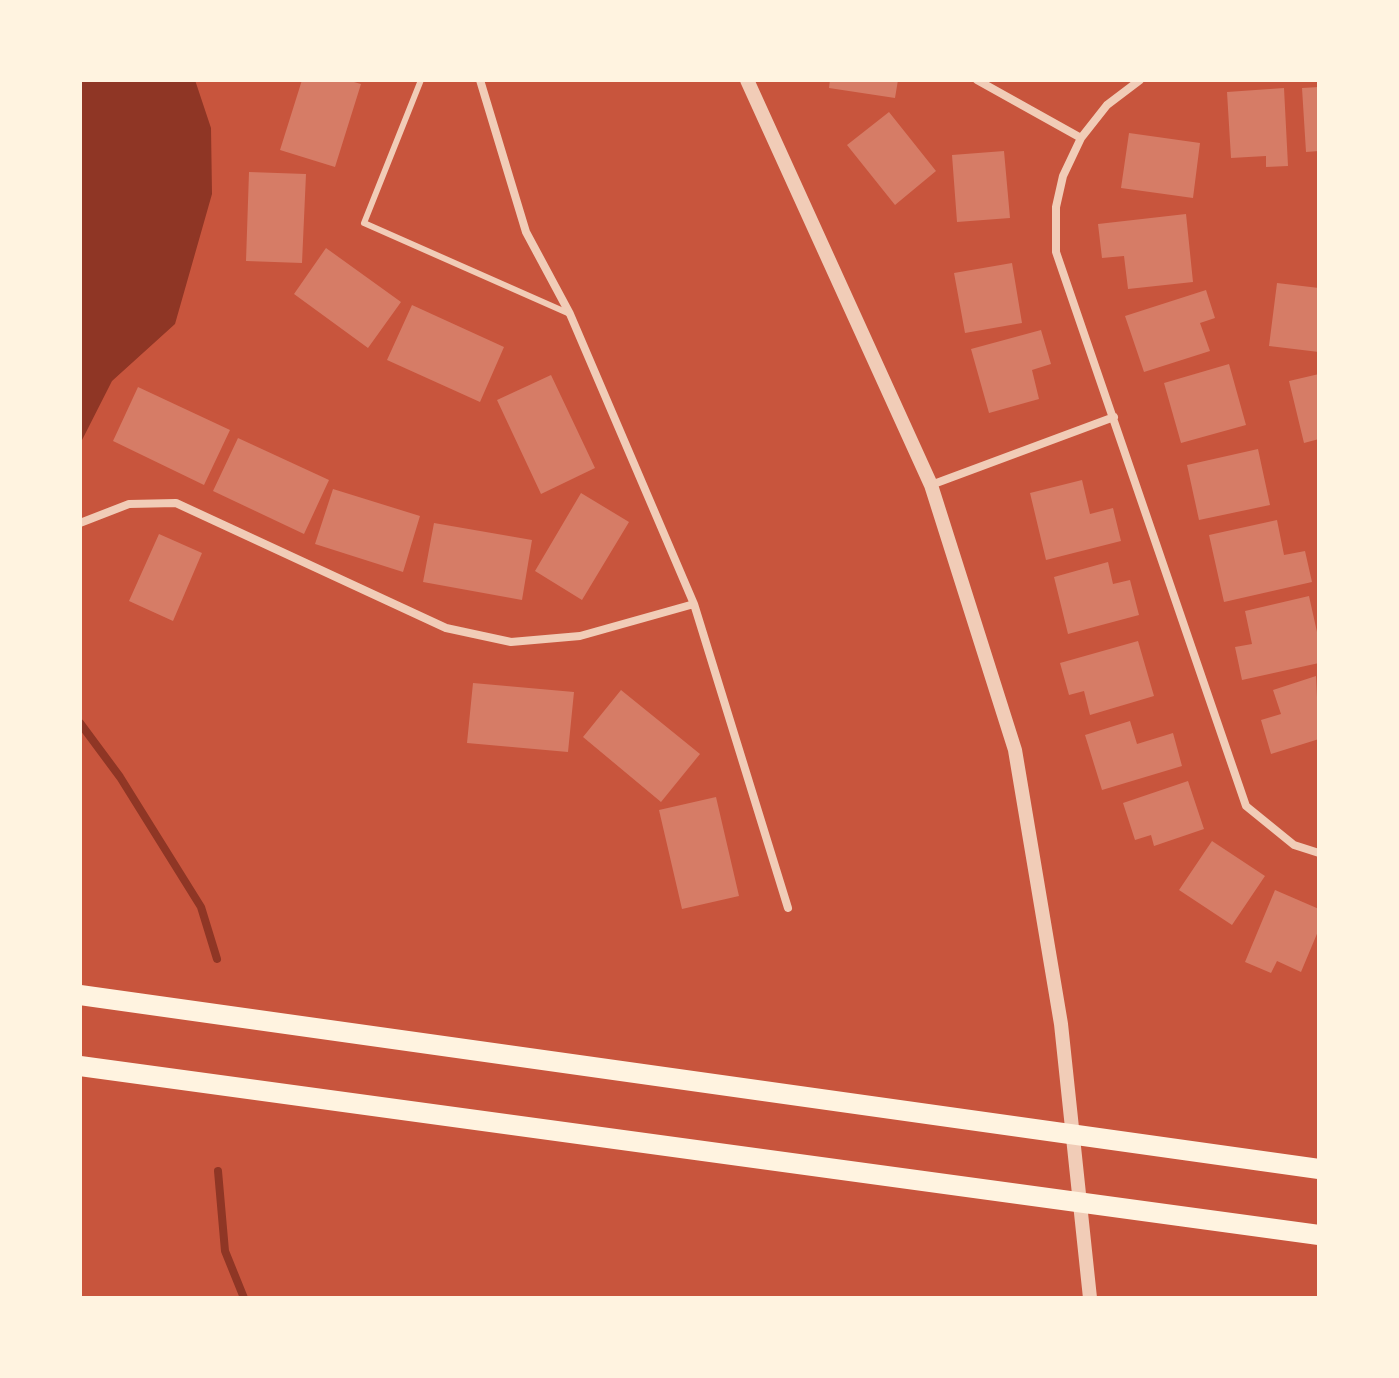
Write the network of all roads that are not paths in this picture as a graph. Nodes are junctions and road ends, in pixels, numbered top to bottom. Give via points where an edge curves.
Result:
1 (421, 80) edge
2 (480, 80) edge
3 (747, 80) edge
4 (977, 80) edge
5 (1140, 80) edge
6 (1081, 138) junction
7 (570, 314) junction
8 (1114, 417) junction
9 (931, 485) junction
10 (80, 523) edge
11 (694, 604) junction
12 (1319, 853) edge
13 (788, 908) dead end
14 (80, 995) edge
15 (80, 1066) edge
16 (1319, 1169) edge
17 (1319, 1235) edge
18 (1090, 1298) edge

1 - 7 lane via 364,223
2 - 7 street via 526,232
3 - 9 street
4 - 6 street
5 - 6 street via 1107,105
6 - 8 street via 1056,207 1056,252
7 - 11 street
8 - 9 street
8 - 12 street via 1246,806 1294,845
9 - 18 street via 1015,750 1061,1024
10 - 11 street via 129,504 176,503 446,628 511,642 580,636
11 - 13 street
14 - 16 highway
15 - 17 highway

